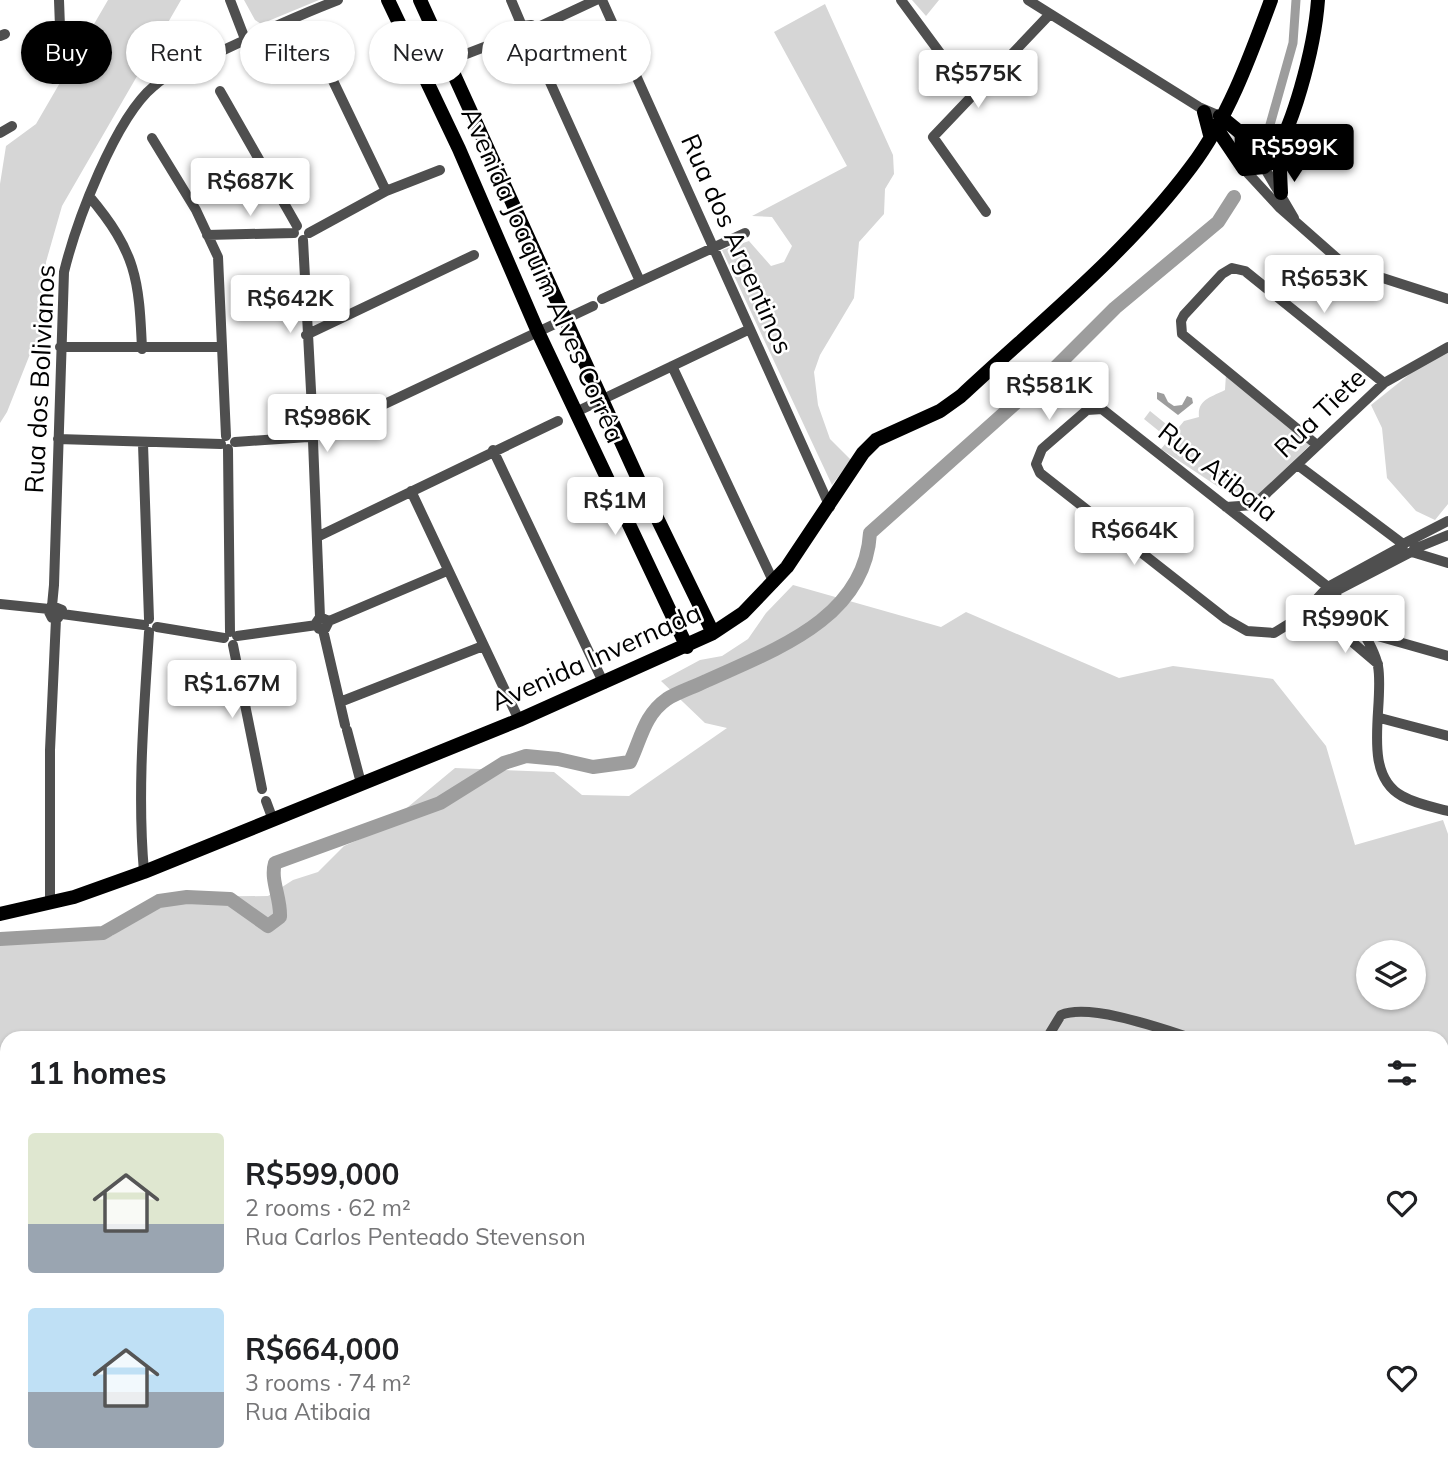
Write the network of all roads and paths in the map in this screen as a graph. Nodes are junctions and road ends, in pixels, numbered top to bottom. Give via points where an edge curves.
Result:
1 (59, 0) edge
2 (230, 0) edge
3 (338, 0) edge
4 (388, 0) edge
5 (420, 0) edge
6 (511, 0) edge
7 (596, 0) edge
8 (602, 0) edge
9 (901, 0) edge
10 (1028, 0) edge
11 (1271, 0) edge
12 (1318, 0) edge
13 (1050, 14) junction
14 (60, 21) edge
15 (287, 21) edge
16 (398, 21) edge
17 (430, 21) edge
18 (522, 21) edge
19 (551, 21) edge
20 (240, 25) edge
21 (240, 40) edge
22 (335, 84) edge
23 (429, 84) edge
24 (458, 84) edge
25 (551, 84) edge
26 (220, 91) dead end
27 (971, 95) junction
28 (1209, 122) junction
29 (12, 125) dead end
30 (0, 133) edge
31 (152, 138) dead end
32 (485, 144) junction
33 (1279, 145) junction
34 (459, 149) junction
35 (1264, 167) junction
36 (1244, 169) junction
37 (440, 170) dead end
38 (386, 191) junction
39 (1281, 193) junction
40 (89, 196) junction
41 (986, 212) dead end
42 (1294, 218) junction
43 (301, 233) junction
44 (745, 233) dead end
45 (207, 235) junction
46 (715, 246) junction
47 (474, 255) dead end
48 (639, 279) junction
49 (1448, 299) edge
50 (564, 318) junction
51 (750, 329) junction
52 (538, 332) junction
53 (306, 335) junction
54 (60, 347) junction
55 (222, 347) junction
56 (1448, 347) edge
57 (142, 349) junction
58 (672, 366) junction
59 (1384, 383) junction
60 (601, 399) junction
61 (578, 411) junction
62 (558, 421) dead end
63 (314, 435) junction
64 (58, 439) junction
65 (227, 443) junction
66 (143, 444) junction
67 (1317, 444) junction
68 (494, 450) junction
69 (1299, 466) junction
70 (411, 491) junction
71 (830, 507) junction
72 (1225, 507) junction
73 (1448, 522) edge
74 (1448, 535) edge
75 (317, 537) junction
76 (1408, 548) junction
77 (1448, 563) edge
78 (447, 571) junction
79 (774, 583) junction
80 (1335, 593) junction
81 (3, 606) edge
82 (55, 612) junction
83 (1300, 617) junction
84 (322, 623) junction
85 (1331, 624) junction
86 (150, 626) junction
87 (1363, 632) junction
88 (713, 633) junction
89 (231, 638) junction
90 (1393, 641) junction
91 (483, 646) junction
92 (687, 647) junction
93 (1448, 656) edge
94 (1378, 664) junction
95 (604, 684) junction
96 (340, 702) junction
97 (1380, 718) junction
98 (519, 720) junction
99 (1448, 736) edge
100 (361, 783) junction
101 (262, 789) dead end
102 (266, 801) dead end
103 (1448, 811) edge
104 (273, 820) junction
105 (144, 872) junction
106 (50, 904) junction
107 (0, 915) edge
108 (1051, 1031) edge
109 (1165, 1031) edge

1 - 14 street
2 - 20 street
3 - 15 street, Rua dos Bolivianos
4 - 16 main road, Avenida Joaquim Alves Corrêa
5 - 17 main road, Avenida Joaquim Alves Corrêa
6 - 18 street
7 - 19 street
8 - 46 street, Rua dos Argentinos
9 - 27 street
10 - 13 street
11 - 28 main road, Avenida Invernada via 1246,68 1228,101
12 - 33 main road via 1306,70
13 - 27 street
13 - 28 street
21 - 40 street, Rua dos Bolivianos via 145,93
22 - 38 street
23 - 34 main road, Avenida Joaquim Alves Corrêa
24 - 32 main road, Avenida Joaquim Alves Corrêa
25 - 48 street
26 - 43 street
27 - 41 street via 933,137
28 - 35 main road via 1242,134
28 - 36 main road
28 - 71 main road, Avenida Invernada via 1174,187 1118,248 961,396 940,411 876,440
29 - 30 street
31 - 45 street
32 - 34 main road via 472,158
32 - 50 main road, Avenida Joaquim Alves Corrêa
33 - 35 main road
33 - 39 main road
34 - 52 main road, Avenida Joaquim Alves Corrêa
35 - 36 main road
35 - 39 street
36 - 42 street
37 - 38 street
38 - 43 street
39 - 42 street
40 - 54 street, Rua dos Bolivianos via 64,272
40 - 57 street via 133,263
42 - 49 street via 1339,260
43 - 45 street
43 - 53 street
44 - 46 street
45 - 55 street via 218,257
46 - 48 street
46 - 51 street, Rua dos Argentinos
47 - 53 street
48 - 50 street
50 - 52 street
50 - 60 main road, Avenida Joaquim Alves Corrêa
51 - 58 street
51 - 71 street, Rua dos Argentinos
52 - 61 main road, Avenida Joaquim Alves Corrêa
52 - 63 street
53 - 63 street
54 - 57 street
54 - 64 street, Rua dos Bolivianos
55 - 57 street
55 - 65 street
56 - 59 street, Rua Tiete
58 - 60 street
58 - 79 street
59 - 67 street, Rua Tiete
59 - 67 street via 1245,271 1232,268 1222,274 1184,315 1182,334
60 - 61 street
60 - 88 main road, Avenida Joaquim Alves Corrêa
61 - 92 main road, Avenida Joaquim Alves Corrêa
62 - 68 street
63 - 65 street
63 - 75 street
64 - 66 street
64 - 82 street, Rua dos Bolivianos
65 - 66 street
65 - 89 street
66 - 86 street
67 - 69 street, Rua Tiete
68 - 70 street
68 - 95 street
69 - 72 street, Rua Tiete via 1254,505
69 - 76 street
70 - 75 street
70 - 78 street
71 - 79 main road, Avenida Invernada
72 - 80 street, Rua Atibaia
72 - 83 street, Rua Atibaia via 1096,407 1087,410 1038,456 1040,473 1226,619 1247,631 1274,633
73 - 76 street
74 - 76 street
75 - 84 street
76 - 77 street
76 - 80 street
78 - 84 street
78 - 91 street
79 - 88 main road, Avenida Invernada via 743,613
80 - 83 street via 1321,597
80 - 85 street via 1338,617
80 - 87 street, Rua Atibaia via 1348,618
81 - 82 street
82 - 86 street
82 - 106 street, Rua dos Bolivianos
83 - 85 street
84 - 89 street
84 - 96 street
85 - 87 street
85 - 94 street
86 - 89 street
86 - 105 street via 142,741
87 - 90 street
87 - 94 street, Rua Atibaia
88 - 92 main road, Avenida Invernada
89 - 101 street
90 - 93 street
90 - 94 street via 1380,653
91 - 96 street
91 - 98 street
92 - 95 main road, Avenida Invernada
94 - 97 street
95 - 98 main road, Avenida Invernada
96 - 100 street
97 - 99 street
97 - 103 street via 1378,762 1395,792
98 - 100 main road, Avenida Invernada
100 - 104 main road, Avenida Invernada
102 - 104 street
104 - 105 main road, Avenida Invernada
105 - 106 main road, Avenida Invernada
106 - 107 main road, Avenida Invernada
108 - 109 street via 1061,1015 1075,1012

